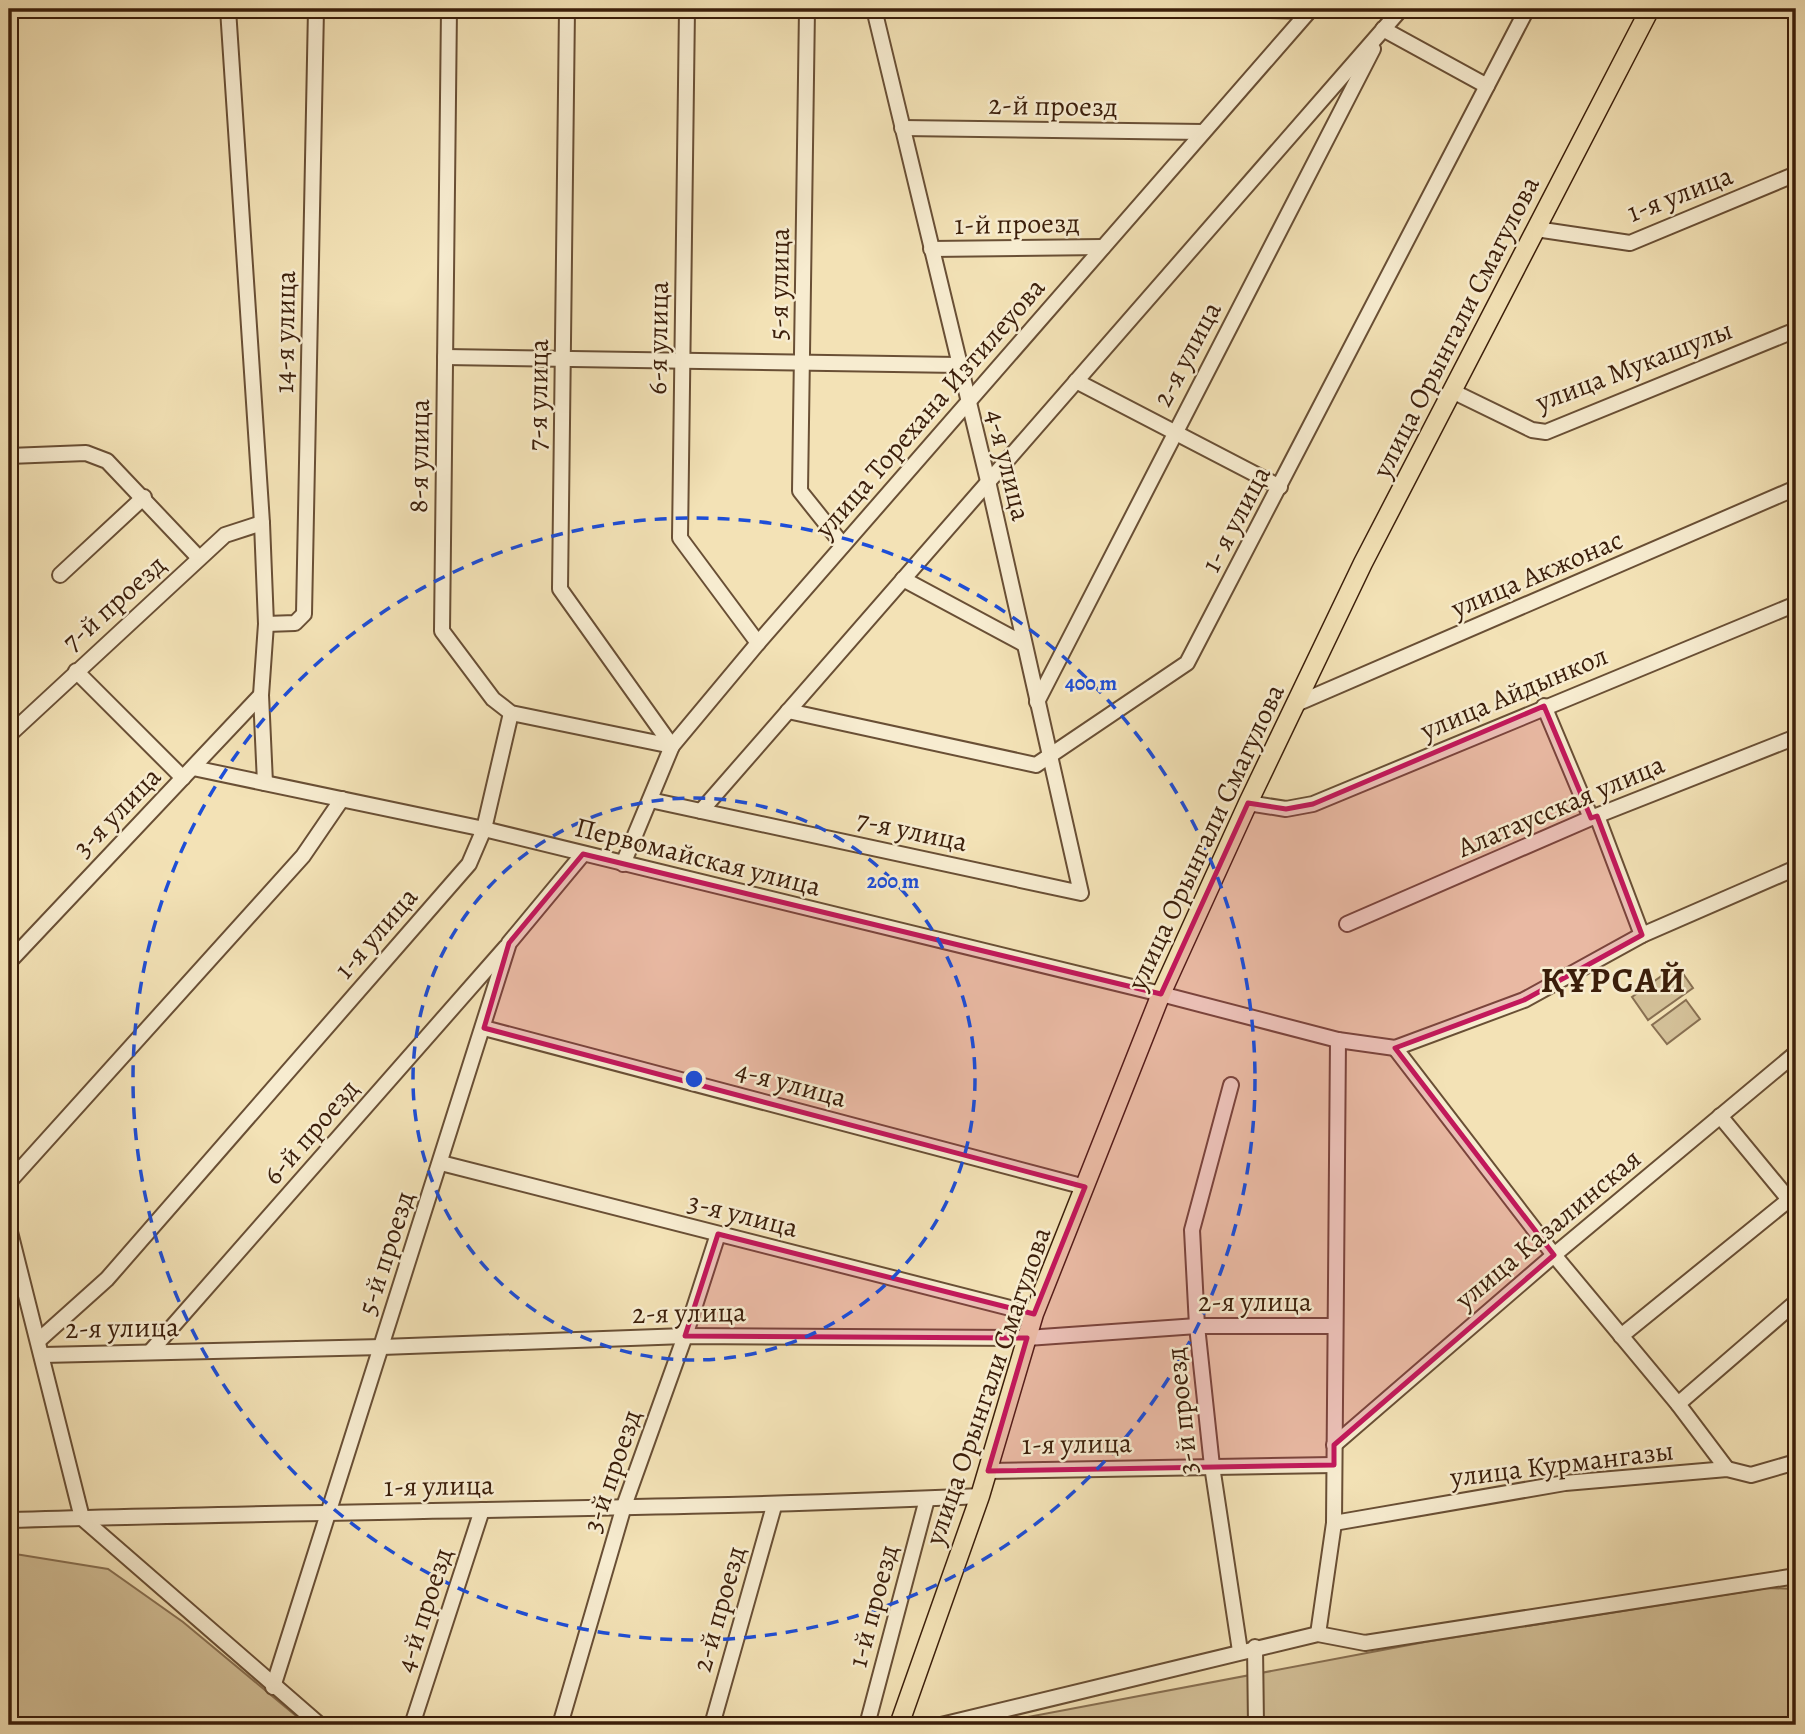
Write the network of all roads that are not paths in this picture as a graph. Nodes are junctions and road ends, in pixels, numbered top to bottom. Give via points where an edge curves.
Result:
1 (228, 9) edge
2 (316, 9) edge
3 (449, 9) edge
4 (567, 9) edge
5 (687, 9) edge
6 (807, 9) edge
7 (874, 9) edge
8 (1229, 9) edge
9 (1401, 9) edge
10 (1527, 9) edge
11 (1650, 9) edge
12 (1310, 10) edge
13 (1383, 29) junction
14 (1487, 86) junction
15 (902, 128) junction
16 (1203, 132) junction
17 (1796, 174) edge
18 (1536, 229) junction
19 (1103, 247) junction
20 (931, 249) junction
21 (1796, 330) edge
22 (445, 357) junction
23 (563, 359) junction
24 (682, 361) junction
25 (802, 363) junction
26 (959, 365) junction
27 (1076, 381) junction
28 (1452, 391) junction
29 (968, 402) junction
30 (1173, 433) junction
31 (9, 456) edge
32 (988, 481) junction
33 (1280, 487) junction
34 (1796, 488) edge
35 (144, 497) junction
36 (262, 523) junction
37 (843, 545) junction
38 (199, 558) junction
39 (60, 575) dead end
40 (903, 579) junction
41 (1796, 604) edge
42 (266, 624) junction
43 (758, 643) junction
44 (1024, 644) junction
45 (76, 671) junction
46 (261, 695) junction
47 (1037, 702) junction
48 (1296, 704) junction
49 (1544, 706) junction
50 (788, 710) junction
51 (511, 713) junction
52 (9, 735) edge
53 (1796, 737) edge
54 (672, 746) junction
55 (1049, 755) junction
56 (188, 773) junction
57 (265, 783) junction
58 (342, 799) junction
59 (650, 800) junction
60 (1248, 803) junction
61 (701, 811) junction
62 (1594, 817) junction
63 (484, 829) junction
64 (583, 854) junction
65 (623, 864) junction
66 (1796, 868) edge
67 (1081, 893) joint
68 (1347, 924) dead end
69 (1642, 935) junction
70 (509, 943) junction
71 (9, 961) edge
72 (1161, 994) junction
73 (484, 1028) junction
74 (1338, 1040) junction
75 (1395, 1048) junction
76 (1796, 1053) edge
77 (1231, 1085) dead end
78 (1720, 1116) junction
79 (441, 1163) junction
80 (9, 1182) edge
81 (1085, 1187) junction
82 (1794, 1201) edge
83 (9, 1228) edge
84 (718, 1234) junction
85 (1554, 1255) junction
86 (1796, 1301) edge
87 (1034, 1314) junction
88 (1197, 1326) junction
89 (1335, 1326) junction
90 (685, 1336) junction
91 (1621, 1336) junction
92 (1027, 1338) junction
93 (41, 1347) junction
94 (382, 1347) junction
95 (150, 1352) junction
96 (1678, 1404) junction
97 (1334, 1445) junction
98 (1796, 1462) edge
99 (1334, 1465) junction
100 (1212, 1466) junction
101 (1727, 1469) junction
102 (988, 1471) junction
103 (980, 1496) junction
104 (927, 1499) junction
105 (624, 1506) junction
106 (774, 1506) junction
107 (482, 1510) junction
108 (328, 1512) junction
109 (82, 1518) junction
110 (9, 1520) edge
111 (1334, 1523) junction
112 (1796, 1576) edge
113 (1318, 1634) junction
114 (1255, 1647) junction
115 (1240, 1651) junction
116 (273, 1686) junction
117 (320, 1725) edge
118 (412, 1725) edge
119 (560, 1725) edge
120 (712, 1725) edge
121 (867, 1725) edge
122 (899, 1725) edge
123 (941, 1725) edge
124 (1256, 1725) edge

1 - 36 street
2 - 42 street, 14-я улица via 304,614 295,623
3 - 22 street, 8-я улица
4 - 23 street, 7-я улица
5 - 24 street, 6-я улица
6 - 25 street, 5-я улица
7 - 15 street, 4-я улица
8 - 12 street
9 - 13 street
10 - 14 street, 1- я улица
11 - 18 main road, улица Орынгали Смагулова
12 - 16 street, улица Торехана Изтилеуова
13 - 14 street
13 - 27 street
13 - 30 street, 2-я улица
14 - 33 street, 1- я улица
15 - 16 street, 2-й проезд
15 - 20 street, 4-я улица
16 - 19 street, улица Торехана Изтилеуова
17 - 18 street, 1-я улица via 1630,243
18 - 28 main road, улица Орынгали Смагулова
19 - 20 street, 1-й проезд
19 - 29 street, улица Торехана Изтилеуова
20 - 26 street, 4-я улица
21 - 28 street, улица Мукашулы via 1546,432 1532,430
22 - 23 street
22 - 51 street, 8-я улица via 442,631 493,699
23 - 24 street
23 - 54 street, 7-я улица via 560,589
24 - 25 street
24 - 43 street, 6-я улица via 680,538
25 - 26 street
25 - 37 street, 5-я улица via 800,491
26 - 29 street, 4-я улица
27 - 30 street
27 - 32 street
28 - 48 main road, улица Орынгали Смагулова
29 - 32 street, 4-я улица
29 - 37 street, улица Торехана Изтилеуова
30 - 33 street
30 - 47 street, 2-я улица
31 - 35 street via 86,453 107,461
32 - 40 street
32 - 44 street, 4-я улица
33 - 55 street, 1- я улица via 1187,663
34 - 48 street, улица Акжонас
35 - 38 street
35 - 39 street
36 - 38 street, 7-й проезд via 225,535
36 - 42 street
37 - 43 street, улица Торехана Изтилеуова
38 - 45 street, 7-й проезд
40 - 44 street
40 - 50 street
41 - 49 street, улица Айдынкол
42 - 46 street
43 - 54 street, улица Торехана Изтилеуова
44 - 47 street, 4-я улица
45 - 52 street, 7-й проезд
45 - 56 street
46 - 56 street, 3-я улица
46 - 57 street
47 - 55 street, 4-я улица
48 - 60 main road, улица Орынгали Смагулова
49 - 60 street, улица Айдынкол via 1313,804 1286,809
49 - 62 street
50 - 55 street, 1- я улица via 1036,765
50 - 61 street
51 - 54 street
51 - 63 street, 1-я улица
53 - 62 street, Алатаусская улица
54 - 59 street, улица Торехана Изтилеуова
55 - 67 street, 4-я улица
56 - 57 street, Первомайская улица
56 - 71 street, 3-я улица
57 - 58 street, Первомайская улица
58 - 63 street, Первомайская улица
58 - 80 street via 303,856
59 - 61 street, 7-я улица
59 - 65 street, улица Торехана Изтилеуова
60 - 72 main road, улица Орынгали Смагулова
61 - 67 street, 7-я улица
62 - 68 street, Алатаусская улица
62 - 69 street
63 - 64 street, Первомайская улица
63 - 93 street, 1-я улица via 469,864 107,1279
64 - 65 street, Первомайская улица
64 - 70 street, 5-й проезд
65 - 72 street, Первомайская улица
66 - 69 street
69 - 75 street via 1524,1000
70 - 73 street, 5-й проезд
70 - 95 street, 6-й проезд
72 - 74 street, Первомайская улица
72 - 81 main road, улица Орынгали Смагулова
73 - 79 street, 5-й проезд
73 - 81 street, 4-я улица
74 - 75 street, Первомайская улица
74 - 89 street
75 - 85 street
76 - 78 street, улица Казалинская
77 - 88 street, 3-й проезд via 1192,1230
78 - 82 street
78 - 85 street, улица Казалинская
79 - 84 street, 3-я улица
79 - 94 street, 5-й проезд
81 - 87 main road, улица Орынгали Смагулова
82 - 91 street
83 - 93 street
84 - 87 street, 3-я улица
84 - 90 street, 3-й проезд
85 - 91 street
85 - 97 street, улица Казалинская
86 - 96 street
87 - 92 main road, улица Орынгали Смагулова
88 - 89 street, 2-я улица
88 - 92 street, 2-я улица
88 - 100 street, 3-й проезд
89 - 97 street
90 - 92 street, 2-я улица
90 - 94 street, 2-я улица
90 - 105 street, 3-й проезд
91 - 96 street
92 - 102 main road, улица Орынгали Смагулова
93 - 95 street, 2-я улица
93 - 109 street
94 - 95 street, 2-я улица
94 - 108 street, 5-й проезд
96 - 101 street
97 - 99 street
98 - 101 street, улица Курмангазы via 1751,1475
99 - 100 street, 1-я улица
99 - 111 street
100 - 102 street, 1-я улица
100 - 115 street, 3-й проезд
101 - 111 street, улица Курмангазы via 1565,1483
102 - 103 main road, улица Орынгали Смагулова
103 - 104 street, 1-я улица
103 - 122 main road, улица Орынгали Смагулова
104 - 106 street, 1-я улица
104 - 121 street, 1-й проезд
105 - 106 street, 1-я улица
105 - 107 street, 1-я улица
105 - 119 street, 3-й проезд
106 - 120 street, 2-й проезд
107 - 108 street, 1-я улица
107 - 118 street, 4-й проезд
108 - 109 street, 1-я улица
108 - 116 street, 5-й проезд
109 - 110 street
109 - 116 street
111 - 113 street
112 - 113 street via 1365,1643
113 - 114 street
114 - 115 street
114 - 124 street
115 - 123 street
116 - 117 street

